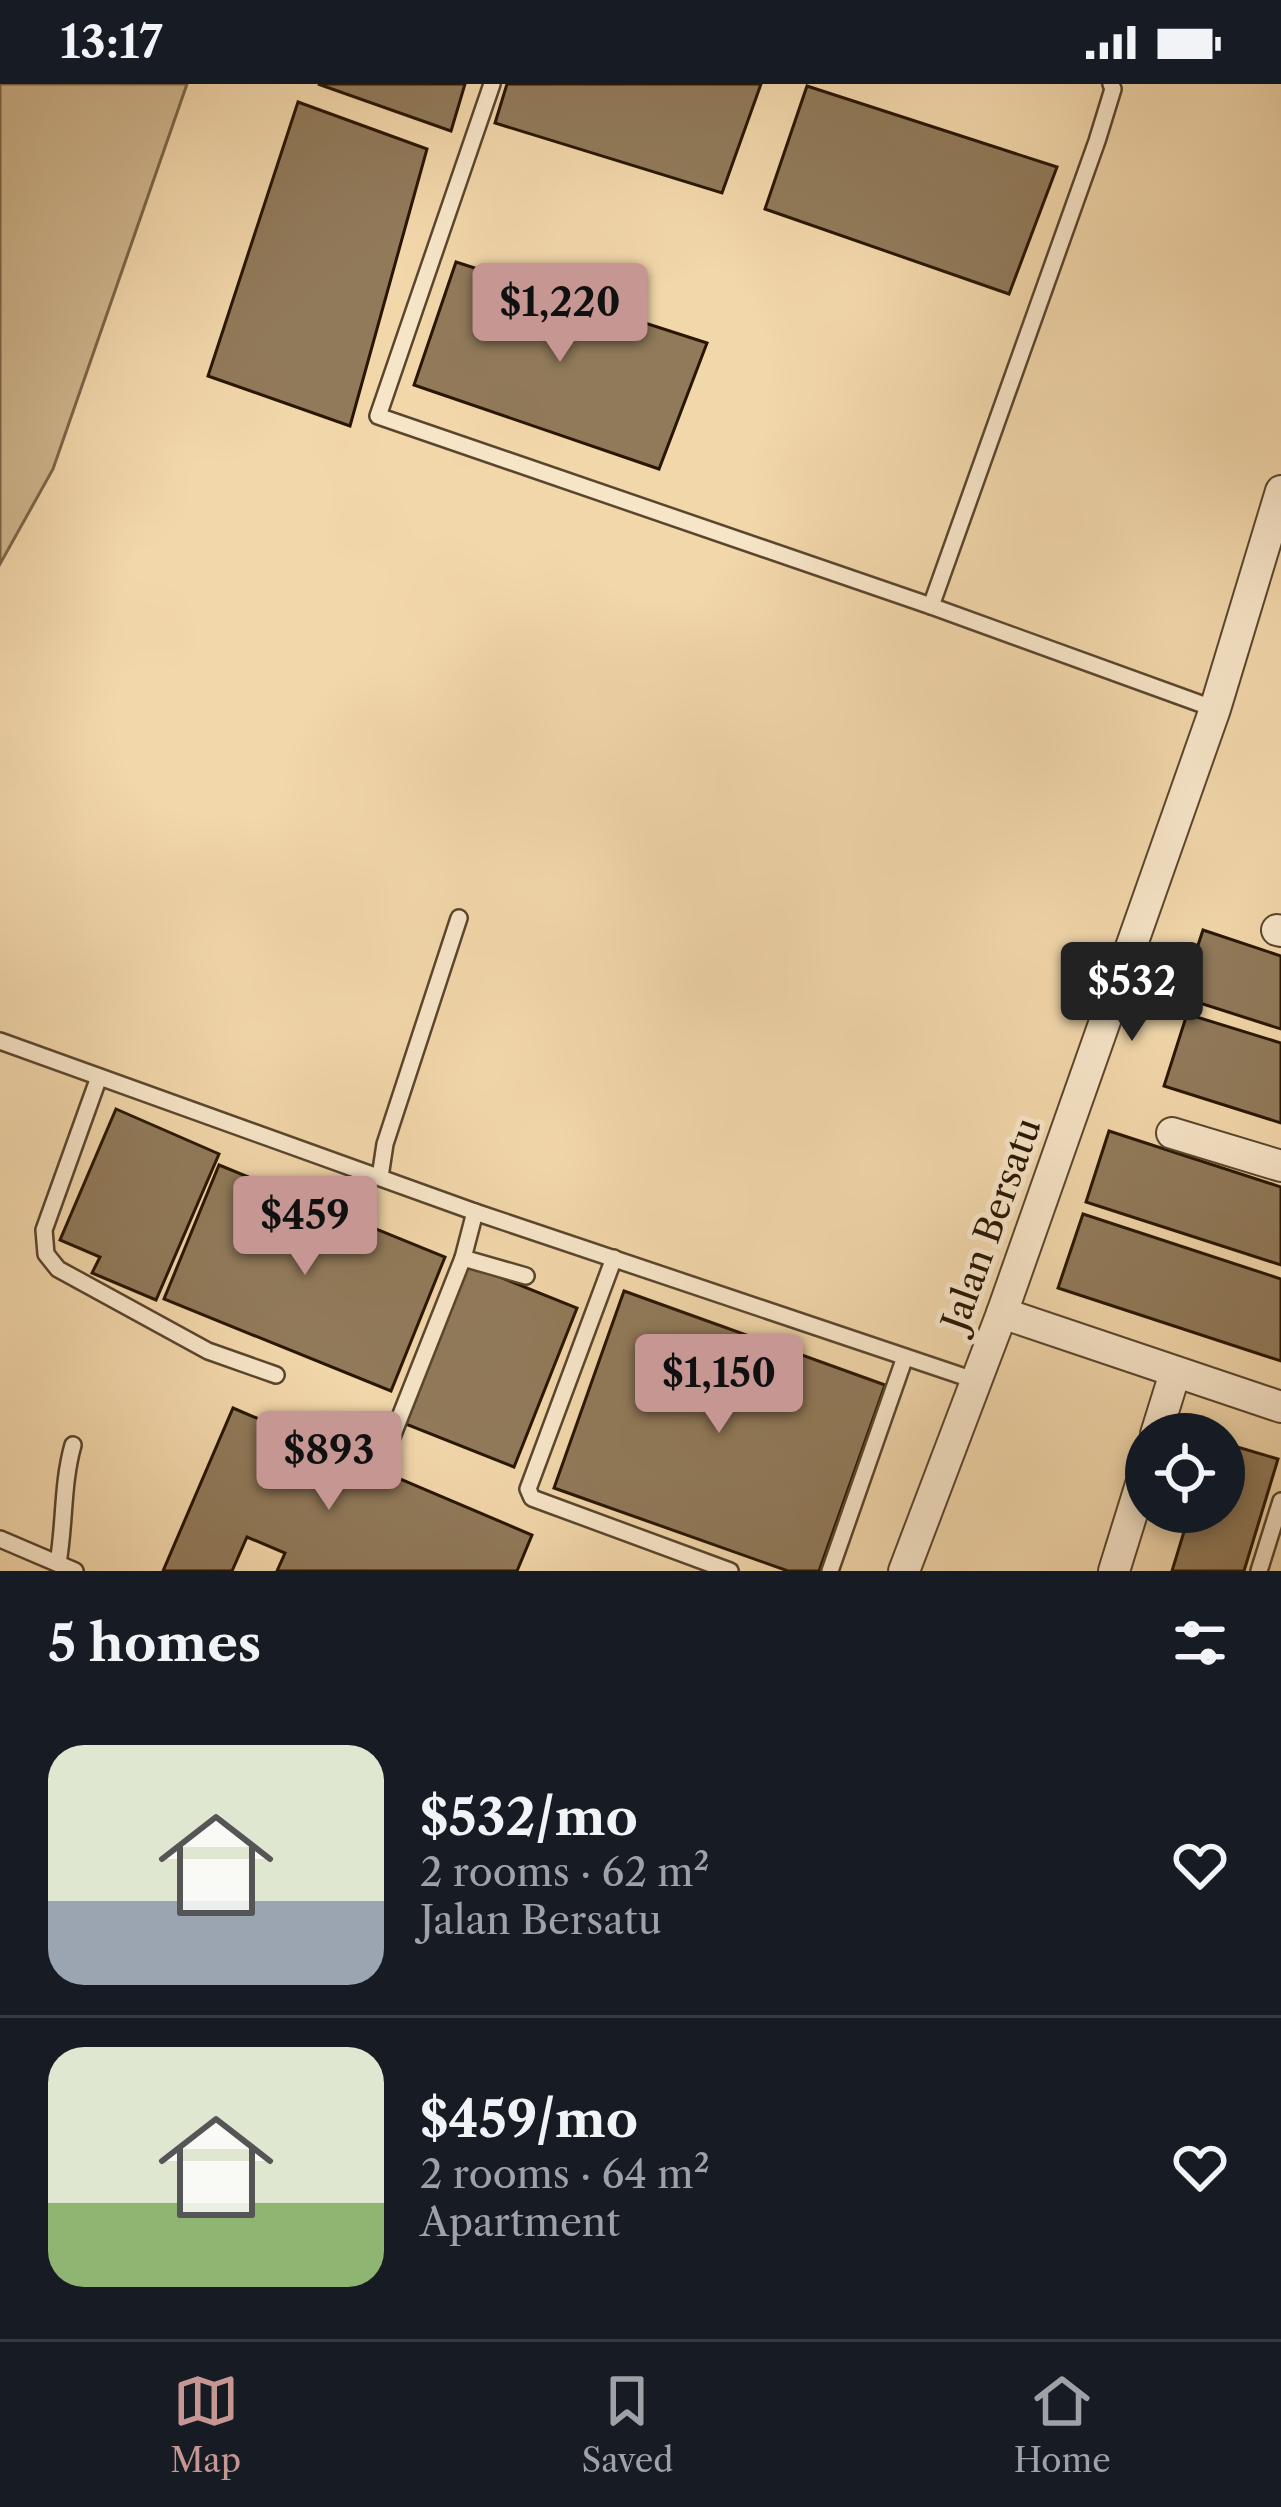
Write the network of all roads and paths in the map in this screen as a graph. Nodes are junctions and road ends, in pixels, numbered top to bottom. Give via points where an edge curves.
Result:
1 (491, 84) edge
2 (1111, 84) edge
3 (1281, 491) edge
4 (932, 605) junction
5 (1215, 710) junction
6 (458, 918) dead end
7 (0, 1041) edge
8 (99, 1077) junction
9 (1172, 1132) dead end
10 (1281, 1166) edge
11 (380, 1177) junction
12 (476, 1212) junction
13 (463, 1258) junction
14 (614, 1258) junction
15 (526, 1276) dead end
16 (1002, 1313) junction
17 (905, 1357) junction
18 (1175, 1372) junction
19 (276, 1375) dead end
20 (974, 1380) junction
21 (1281, 1407) edge
22 (1162, 1413) edge
23 (392, 1437) dead end
24 (73, 1445) dead end
25 (1281, 1501) edge
26 (1126, 1533) edge
27 (0, 1539) edge
28 (58, 1563) junction
29 (75, 1571) edge
30 (730, 1571) edge
31 (830, 1571) edge
32 (904, 1571) edge
33 (1114, 1571) edge
34 (1258, 1571) edge

1 - 4 lane via 378,416
2 - 4 lane
3 - 5 street, Jalan Bersatu
4 - 5 lane
5 - 16 street, Jalan Bersatu
6 - 11 lane
7 - 8 lane
8 - 11 lane
8 - 19 lane via 44,1230 46,1254 58,1269 208,1351
9 - 10 street
11 - 12 lane
12 - 13 lane
12 - 14 lane
13 - 15 lane
13 - 23 lane
14 - 17 lane
14 - 30 lane via 528,1489 532,1498
16 - 18 street
16 - 20 street, Jalan Bersatu
17 - 20 lane
17 - 31 lane
18 - 21 street
18 - 22 street
20 - 32 street, Jalan Bersatu
24 - 28 lane
25 - 34 lane
26 - 33 street
27 - 28 lane
28 - 29 lane

